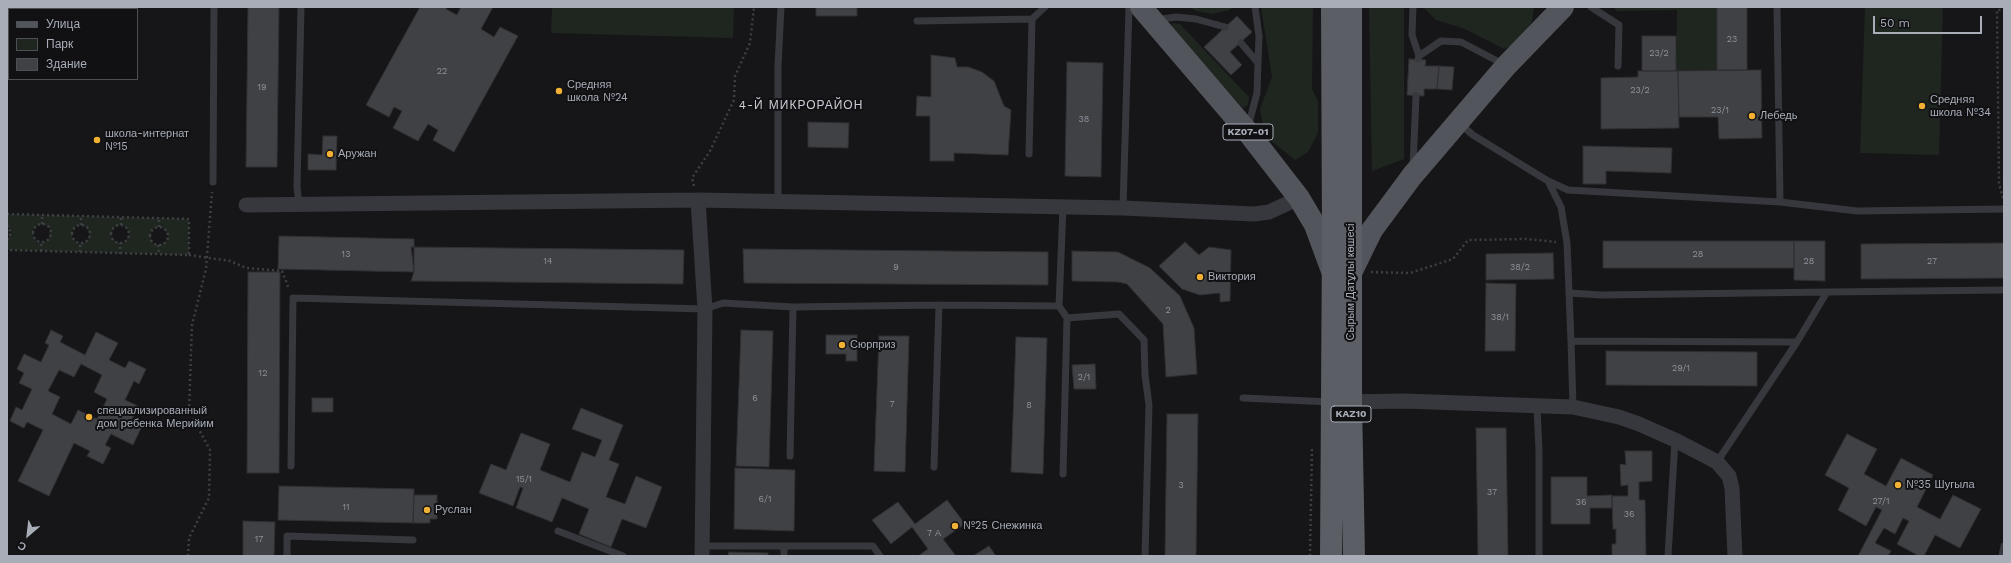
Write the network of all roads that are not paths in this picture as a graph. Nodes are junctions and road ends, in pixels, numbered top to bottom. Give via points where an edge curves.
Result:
1 (214, 7) edge
2 (301, 7) edge
3 (781, 7) edge
4 (1045, 7) edge
5 (1129, 7) edge
6 (1255, 7) edge
7 (1332, 7) edge
8 (1351, 7) edge
9 (1413, 7) edge
10 (1542, 7) edge
11 (1563, 7) edge
12 (1590, 7) edge
13 (1777, 7) edge
14 (1149, 12) edge
15 (1032, 19) junction
16 (917, 21) dead end
17 (1225, 27) dead end
18 (1537, 33) junction
19 (1241, 42) dead end
20 (1258, 63) junction
21 (1506, 66) junction
22 (1618, 66) dead end
23 (1416, 96) dead end
24 (1458, 121) junction
25 (1247, 131) junction
26 (1029, 154) dead end
27 (1412, 176) junction
28 (1548, 181) junction
29 (213, 182) road end
30 (1299, 198) junction
31 (698, 200) junction
32 (778, 202) junction
33 (1780, 202) junction
34 (299, 204) junction
35 (246, 205) dead end
36 (1063, 207) junction
37 (1123, 208) junction
38 (2004, 209) edge
39 (1342, 272) junction
40 (2004, 290) edge
41 (1827, 292) junction
42 (1570, 293) junction
43 (939, 305) junction
44 (1059, 306) junction
45 (793, 307) junction
46 (705, 309) junction
47 (1067, 318) junction
48 (1571, 341) junction
49 (1797, 342) junction
50 (1243, 398) dead end
51 (1341, 402) junction
52 (1537, 406) junction
53 (1573, 407) junction
54 (1675, 440) junction
55 (790, 456) dead end
56 (1718, 462) junction
57 (291, 466) dead end
58 (934, 467) dead end
59 (1063, 474) dead end
60 (558, 531) dead end
61 (413, 540) dead end
62 (784, 546) junction
63 (2004, 546) edge
64 (702, 551) edge
65 (287, 556) edge
66 (624, 556) edge
67 (784, 556) edge
68 (880, 556) edge
69 (1145, 556) edge
70 (1331, 556) edge
71 (1354, 556) edge
72 (1539, 556) edge
73 (1668, 556) edge
74 (1735, 556) edge
75 (2002, 556) edge

1 - 29 lane
2 - 34 lane via 297,187
3 - 32 lane via 778,66
4 - 15 lane
5 - 37 lane
6 - 20 lane via 1259,36
7 - 39 highway, Сырым Датұлы көшесі / KAZ10
8 - 39 highway, Сырым Датұлы көшесі / KAZ10
9 - 21 lane via 1412,35 1418,58 1441,41 1461,42
10 - 18 main road
11 - 18 main road
12 - 22 lane via 1619,25
13 - 33 lane
14 - 17 lane via 1196,19
14 - 25 main road, KZ07-01
15 - 16 lane
15 - 26 lane
18 - 21 main road
19 - 20 lane
20 - 25 lane via 1257,93
21 - 24 main road
23 - 27 lane
24 - 27 main road
24 - 28 lane via 1473,135
25 - 30 main road, KZ07-01
27 - 39 main road
28 - 33 lane via 1568,190
28 - 42 lane via 1561,207 1567,243
30 - 37 street via 1269,212 1254,214
30 - 39 main road, KZ07-01
31 - 32 street
31 - 34 street
31 - 46 street
32 - 36 street
33 - 38 lane via 1857,211
34 - 35 street
36 - 37 street
36 - 44 lane
39 - 51 highway, Сырым Датұлы көшесі / KAZ10
40 - 41 lane
41 - 42 lane via 1601,295
41 - 49 lane
42 - 48 lane
43 - 44 lane
43 - 45 lane
43 - 58 lane
44 - 47 lane
45 - 46 lane via 722,303
45 - 55 lane
46 - 57 lane via 293,298
46 - 64 street
47 - 59 lane
47 - 69 lane via 1119,314 1144,340 1149,405
48 - 49 lane
48 - 53 lane
49 - 56 lane
50 - 51 lane
51 - 52 street via 1404,401
51 - 70 highway, Сырым Датұлы көшесі / KAZ10
51 - 71 highway, Сырым Датұлы көшесі / KAZ10
52 - 53 street
52 - 72 lane via 1540,451
53 - 54 street via 1619,417
54 - 56 street
54 - 73 lane
56 - 74 street via 1729,476 1732,488
60 - 66 lane
61 - 65 lane via 288,536
62 - 64 lane
62 - 67 lane
62 - 68 lane via 873,546
63 - 75 lane

